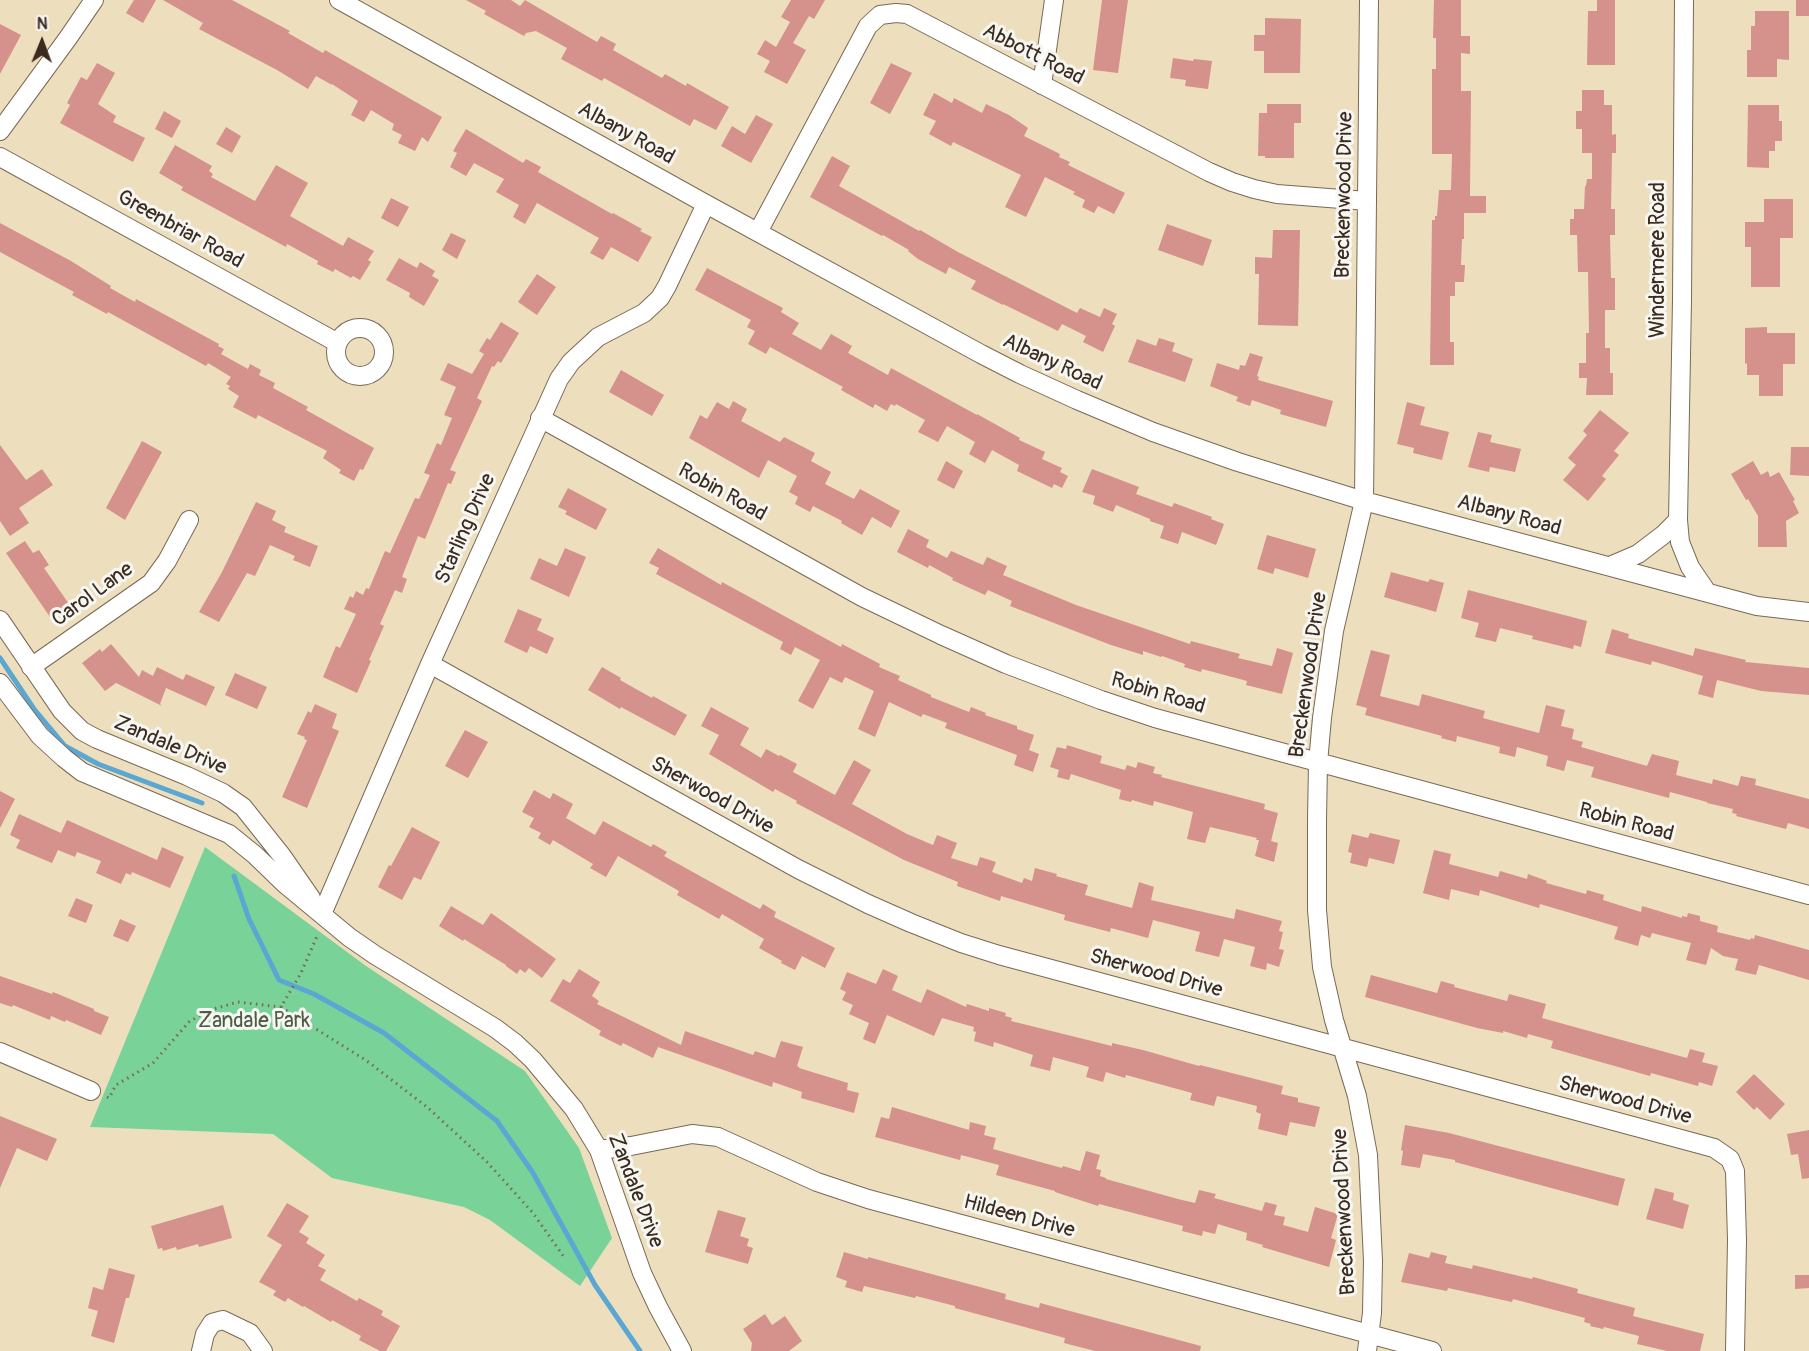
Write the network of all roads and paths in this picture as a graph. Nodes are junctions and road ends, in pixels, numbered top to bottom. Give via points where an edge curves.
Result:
1 (94, 0) edge
2 (339, 0) edge
3 (1054, 0) edge
4 (1369, 0) edge
5 (1684, 0) edge
6 (1042, 85) junction
7 (0, 131) edge
8 (0, 157) edge
9 (1367, 201) junction
10 (706, 204) junction
11 (758, 232) junction
12 (338, 343) dead end
13 (540, 418) junction
14 (1364, 501) junction
15 (189, 520) dead end
16 (1678, 520) junction
17 (1610, 566) junction
18 (1707, 592) junction
19 (1809, 612) edge
20 (0, 620) edge
21 (430, 664) junction
22 (31, 666) junction
23 (0, 683) edge
24 (1318, 763) junction
25 (1809, 895) edge
26 (322, 914) junction
27 (318, 935) dead end
28 (281, 1007) junction
29 (1343, 1048) junction
30 (0, 1052) edge
31 (91, 1091) joint
32 (599, 1150) junction
33 (564, 1257) dead end
34 (1368, 1343) edge
35 (201, 1351) edge
36 (264, 1351) edge
37 (682, 1351) edge
38 (1432, 1351) edge
39 (1735, 1351) edge

1 - 7 street
2 - 10 street, Albany Road
3 - 6 street
4 - 9 street, Breckenwood Drive
5 - 16 street, Windermere Road
6 - 9 street, Abbott Road via 1232,182 1277,194
6 - 11 street, Abbott Road via 907,14 880,15 868,26
8 - 12 street, Greenbriar Road
9 - 14 street, Breckenwood Drive
10 - 11 street, Albany Road
10 - 13 street, Starling Drive via 660,298 644,312 598,337 571,362 558,379
11 - 14 street, Albany Road via 981,354 1077,400 1238,462
13 - 21 street, Starling Drive
13 - 24 street, Robin Road via 862,597 940,635 1101,700
14 - 17 street, Albany Road
14 - 24 street, Breckenwood Drive via 1334,631
15 - 22 street, Carol Lane via 151,583
16 - 17 street via 1638,554
16 - 18 street, Windermere Road via 1680,542 1690,567
17 - 18 street, Albany Road
18 - 19 street, Albany Road via 1757,606
20 - 22 street, Zandale Drive
21 - 26 street, Starling Drive
21 - 29 street, Sherwood Drive via 798,868 911,923 999,955
22 - 26 street, Zandale Drive via 62,711 82,731 188,776 243,807
23 - 26 street, Zandale Drive via 40,736 82,772 229,834
24 - 25 street, Robin Road
24 - 29 street, Breckenwood Drive via 1318,939
26 - 32 street, Zandale Drive via 375,955 515,1043 567,1101
27 - 28 path
28 - 31 path via 238,1002 207,1011 189,1022 153,1063 116,1085 109,1098
28 - 33 path via 367,1060 427,1107 488,1162 533,1213
29 - 34 street, Breckenwood Drive via 1368,1155 1373,1261
29 - 39 street, Sherwood Drive via 1714,1148 1725,1155 1735,1171
30 - 31 street
32 - 34 street, Hildeen Drive via 692,1134 718,1137 817,1182 868,1199
32 - 37 street, Zandale Drive via 642,1273
34 - 38 street, Hildeen Drive
35 - 36 street via 212,1323 223,1320 250,1333

